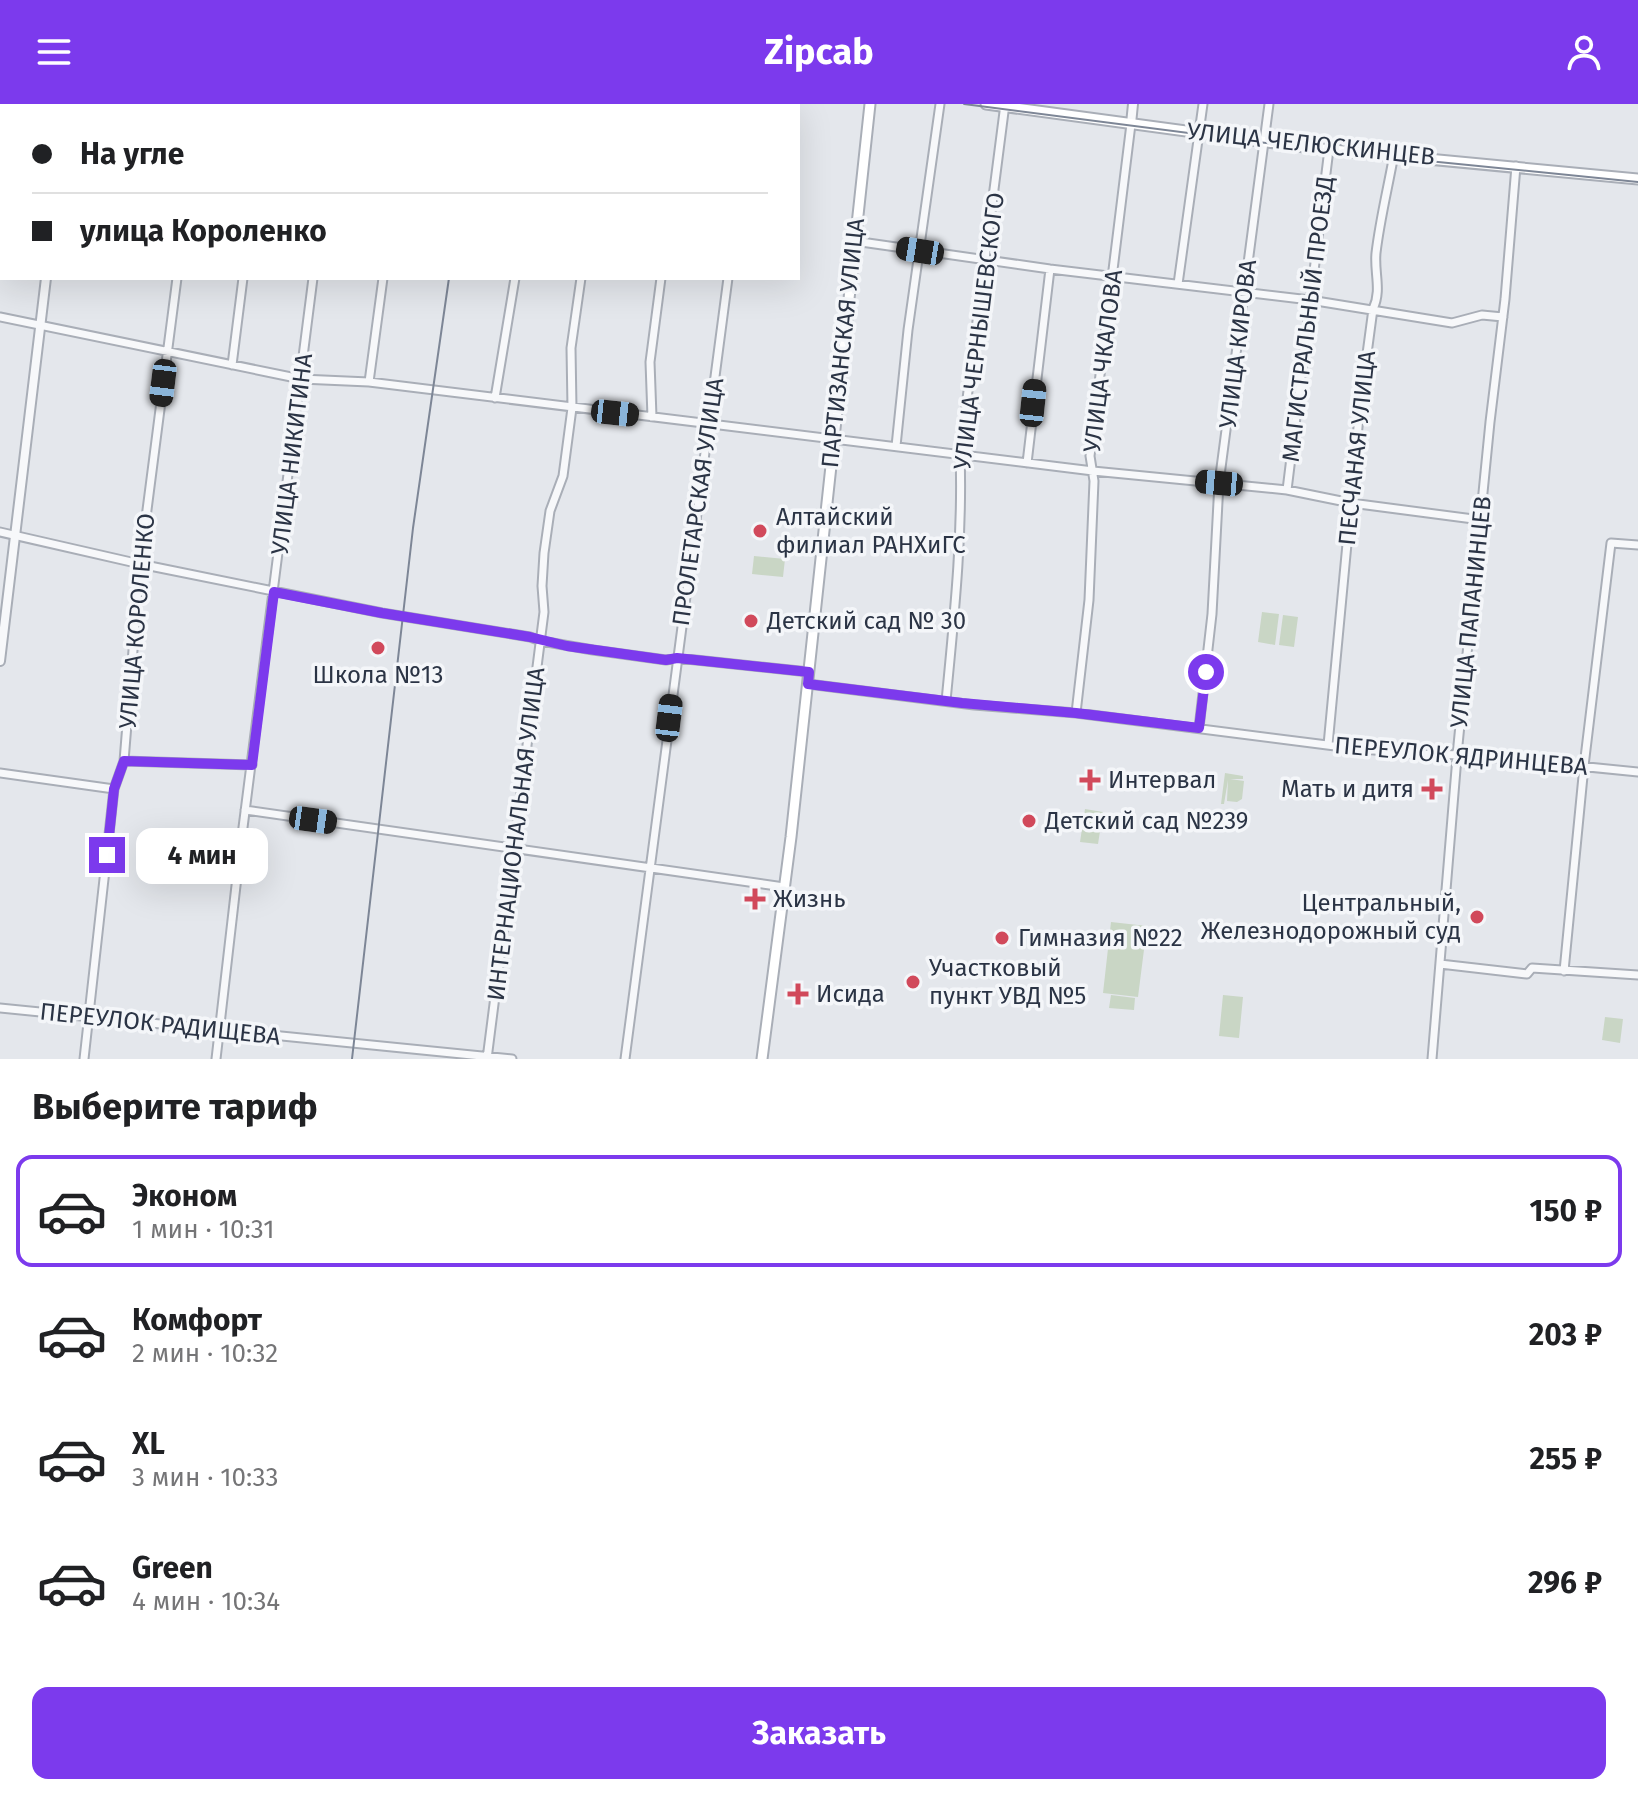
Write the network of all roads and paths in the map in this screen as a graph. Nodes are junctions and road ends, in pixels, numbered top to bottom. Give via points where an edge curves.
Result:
1 (870, 104) edge
2 (940, 104) edge
3 (986, 104) edge
4 (1133, 104) edge
5 (1203, 104) edge
6 (1269, 104) edge
7 (1005, 105) edge
8 (1131, 124) junction
9 (1199, 133) junction
10 (1266, 142) junction
11 (1329, 149) junction
12 (1394, 154) junction
13 (1516, 166) junction
14 (1638, 179) edge
15 (854, 241) junction
16 (920, 251) junction
17 (987, 260) junction
18 (1050, 269) junction
19 (1114, 277) junction
20 (46, 280) edge
21 (177, 280) edge
22 (243, 280) edge
23 (313, 280) edge
24 (383, 280) edge
25 (515, 280) edge
26 (581, 280) edge
27 (661, 280) edge
28 (728, 280) edge
29 (1178, 284) junction
30 (1244, 292) junction
31 (1310, 300) junction
32 (1373, 309) junction
33 (0, 317) edge
34 (1503, 317) junction
35 (40, 325) junction
36 (167, 352) junction
37 (232, 365) junction
38 (301, 379) junction
39 (369, 382) junction
40 (495, 398) junction
41 (572, 408) junction
42 (652, 417) junction
43 (708, 424) junction
44 (832, 440) junction
45 (896, 446) junction
46 (960, 453) junction
47 (1027, 463) junction
48 (1093, 471) junction
49 (1219, 483) junction
50 (1287, 490) junction
51 (1351, 503) junction
52 (1481, 520) junction
53 (0, 532) edge
54 (15, 535) junction
55 (1638, 545) edge
56 (140, 564) junction
57 (274, 592) junction
58 (541, 641) junction
59 (677, 658) junction
60 (0, 661) edge
61 (809, 672) junction
62 (808, 684) junction
63 (946, 701) junction
64 (1076, 713) junction
65 (1199, 728) junction
66 (1328, 745) junction
67 (1458, 755) junction
68 (124, 761) junction
69 (252, 765) junction
70 (1584, 766) junction
71 (1638, 772) edge
72 (0, 773) edge
73 (114, 789) junction
74 (245, 810) junction
75 (515, 850) junction
76 (651, 868) junction
77 (784, 887) junction
78 (1440, 964) junction
79 (1564, 971) junction
80 (1638, 975) edge
81 (0, 1008) edge
82 (90, 1017) junction
83 (220, 1030) junction
84 (488, 1058) edge
85 (84, 1059) edge
86 (216, 1059) edge
87 (512, 1059) edge
88 (625, 1059) edge
89 (762, 1059) edge
90 (1432, 1059) edge

1 - 15 main road, ПАРТИЗАНСКАЯ УЛИЦА
2 - 16 street
3 - 7 main road, УЛИЦА ЧЕЛЮСКИНЦЕВ
4 - 8 street, УЛИЦА ЧКАЛОВА
5 - 9 street
6 - 10 street, УЛИЦА КИРОВА
7 - 8 main road, УЛИЦА ЧЕЛЮСКИНЦЕВ via 1066,110
7 - 17 street, УЛИЦА ЧЕРНЫШЕВСКОГО
8 - 9 main road, УЛИЦА ЧЕЛЮСКИНЦЕВ
8 - 19 street, УЛИЦА ЧКАЛОВА
9 - 10 main road, УЛИЦА ЧЕЛЮСКИНЦЕВ
9 - 29 street
10 - 11 main road, УЛИЦА ЧЕЛЮСКИНЦЕВ
10 - 30 street, УЛИЦА КИРОВА
11 - 12 main road, УЛИЦА ЧЕЛЮСКИНЦЕВ
11 - 31 street, МАГИСТРАЛЬНЫЙ ПРОЕЗД
12 - 13 main road, УЛИЦА ЧЕЛЮСКИНЦЕВ
12 - 32 street, ПЕСЧАНАЯ УЛИЦА via 1375,259 1379,282
13 - 14 main road, УЛИЦА ЧЕЛЮСКИНЦЕВ
13 - 34 street, УЛИЦА ПАПАНИНЦЕВ
15 - 16 street
15 - 44 main road, ПАРТИЗАНСКАЯ УЛИЦА
16 - 17 street
16 - 45 street
17 - 18 street
17 - 46 street, УЛИЦА ЧЕРНЫШЕВСКОГО
18 - 19 street
18 - 47 street
19 - 29 street
19 - 48 street, УЛИЦА ЧКАЛОВА via 1090,456
20 - 35 street
21 - 36 street, УЛИЦА КОРОЛЕНКО
22 - 37 street
23 - 38 street, УЛИЦА НИКИТИНА
24 - 39 street
25 - 40 street
26 - 41 street, ИНТЕРНАЦИОНАЛЬНАЯ УЛИЦА via 571,348
27 - 42 street via 650,362
28 - 43 street, ПРОЛЕТАРСКАЯ УЛИЦА
29 - 30 street
30 - 31 street
30 - 49 street, УЛИЦА КИРОВА
31 - 32 street
31 - 50 street, МАГИСТРАЛЬНЫЙ ПРОЕЗД
32 - 34 street via 1452,323 1482,315
32 - 51 street, ПЕСЧАНАЯ УЛИЦА
33 - 35 street
34 - 52 street, УЛИЦА ПАПАНИНЦЕВ
35 - 36 street
35 - 54 street
36 - 37 street
36 - 56 street, УЛИЦА КОРОЛЕНКО
37 - 38 street
38 - 39 street
38 - 57 street, УЛИЦА НИКИТИНА
39 - 40 street
40 - 41 street
41 - 42 street
41 - 58 street, ИНТЕРНАЦИОНАЛЬНАЯ УЛИЦА via 563,476 550,511 544,553
42 - 43 street
43 - 44 street
43 - 59 street, ПРОЛЕТАРСКАЯ УЛИЦА
44 - 45 street
44 - 61 main road, ПАРТИЗАНСКАЯ УЛИЦА
45 - 46 street
46 - 47 street
46 - 63 street, УЛИЦА ЧЕРНЫШЕВСКОГО via 957,600
47 - 48 street
48 - 49 street
48 - 64 street, УЛИЦА ЧКАЛОВА via 1089,600
49 - 50 street
49 - 65 street, УЛИЦА КИРОВА
50 - 51 street
51 - 52 street
51 - 66 street, ПЕСЧАНАЯ УЛИЦА
52 - 67 street, УЛИЦА ПАПАНИНЦЕВ
53 - 54 street
54 - 56 street
54 - 60 street
55 - 70 street via 1611,543
56 - 57 street
56 - 68 street, УЛИЦА КОРОЛЕНКО
57 - 58 street
57 - 69 street, УЛИЦА НИКИТИНА
58 - 59 street
58 - 75 street, ИНТЕРНАЦИОНАЛЬНАЯ УЛИЦА
59 - 61 street
59 - 76 street, ПРОЛЕТАРСКАЯ УЛИЦА
61 - 62 main road, ПАРТИЗАНСКАЯ УЛИЦА
62 - 63 street, ПЕРЕУЛОК ЯДРИНЦЕВА
62 - 77 main road, ПАРТИЗАНСКАЯ УЛИЦА
63 - 64 street, ПЕРЕУЛОК ЯДРИНЦЕВА
64 - 65 street, ПЕРЕУЛОК ЯДРИНЦЕВА
65 - 66 street, ПЕРЕУЛОК ЯДРИНЦЕВА
66 - 67 street, ПЕРЕУЛОК ЯДРИНЦЕВА
67 - 70 street, ПЕРЕУЛОК ЯДРИНЦЕВА
67 - 78 street, УЛИЦА ПАПАНИНЦЕВ
68 - 69 street
68 - 73 street, УЛИЦА КОРОЛЕНКО
69 - 74 street, УЛИЦА НИКИТИНА
70 - 71 street, ПЕРЕУЛОК ЯДРИНЦЕВА
70 - 79 street
72 - 73 street
73 - 82 street, УЛИЦА КОРОЛЕНКО
74 - 75 street
74 - 83 street, УЛИЦА НИКИТИНА
75 - 76 street
75 - 84 street, ИНТЕРНАЦИОНАЛЬНАЯ УЛИЦА
76 - 77 street
76 - 88 street, ПРОЛЕТАРСКАЯ УЛИЦА
77 - 89 main road, ПАРТИЗАНСКАЯ УЛИЦА
78 - 79 street via 1527,974 1532,968
78 - 90 street, УЛИЦА ПАПАНИНЦЕВ
79 - 80 street
81 - 82 street, ПЕРЕУЛОК РАДИЩЕВА
82 - 83 street, ПЕРЕУЛОК РАДИЩЕВА
82 - 85 street, УЛИЦА КОРОЛЕНКО
83 - 84 street, ПЕРЕУЛОК РАДИЩЕВА
83 - 86 street, УЛИЦА НИКИТИНА
84 - 87 street, ПЕРЕУЛОК РАДИЩЕВА

